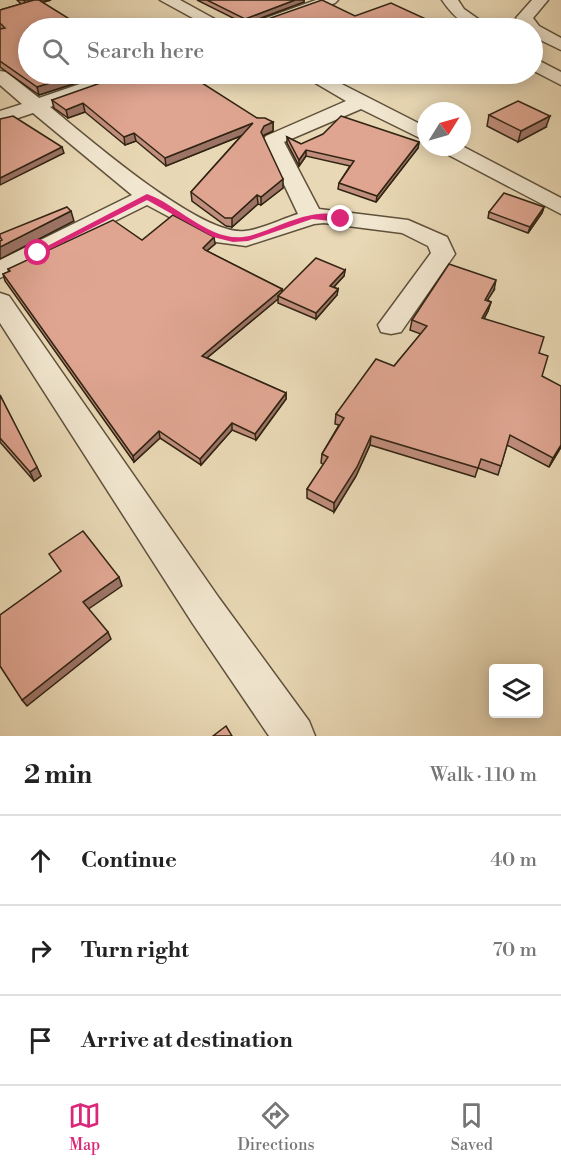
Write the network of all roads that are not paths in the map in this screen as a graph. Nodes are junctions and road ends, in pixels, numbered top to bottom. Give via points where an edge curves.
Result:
1 (168, 0) edge
2 (330, 0) edge
3 (450, 0) edge
4 (540, 0) edge
5 (203, 18) edge
6 (280, 18) edge
7 (467, 18) edge
8 (524, 18) edge
9 (543, 35) edge
10 (561, 45) edge
11 (543, 69) edge
12 (0, 75) edge
13 (561, 80) edge
14 (95, 84) edge
15 (329, 84) edge
16 (362, 101) junction
17 (37, 103) junction
18 (0, 117) edge
19 (417, 130) edge
20 (465, 156) edge
21 (147, 196) junction
22 (561, 207) edge
23 (311, 217) junction
24 (0, 270) edge
25 (0, 302) edge
26 (391, 325) dead end
27 (294, 736) edge

1 - 5 street
2 - 6 street
3 - 7 street
4 - 8 street
9 - 10 street
11 - 13 street
12 - 17 street
14 - 17 street
15 - 16 street
16 - 19 street
16 - 23 street via 273,140
17 - 18 street
17 - 21 street via 87,150
20 - 22 street
21 - 23 street via 216,235 233,239 246,239
21 - 24 street
23 - 26 street via 408,227 438,242 443,254
25 - 27 street

